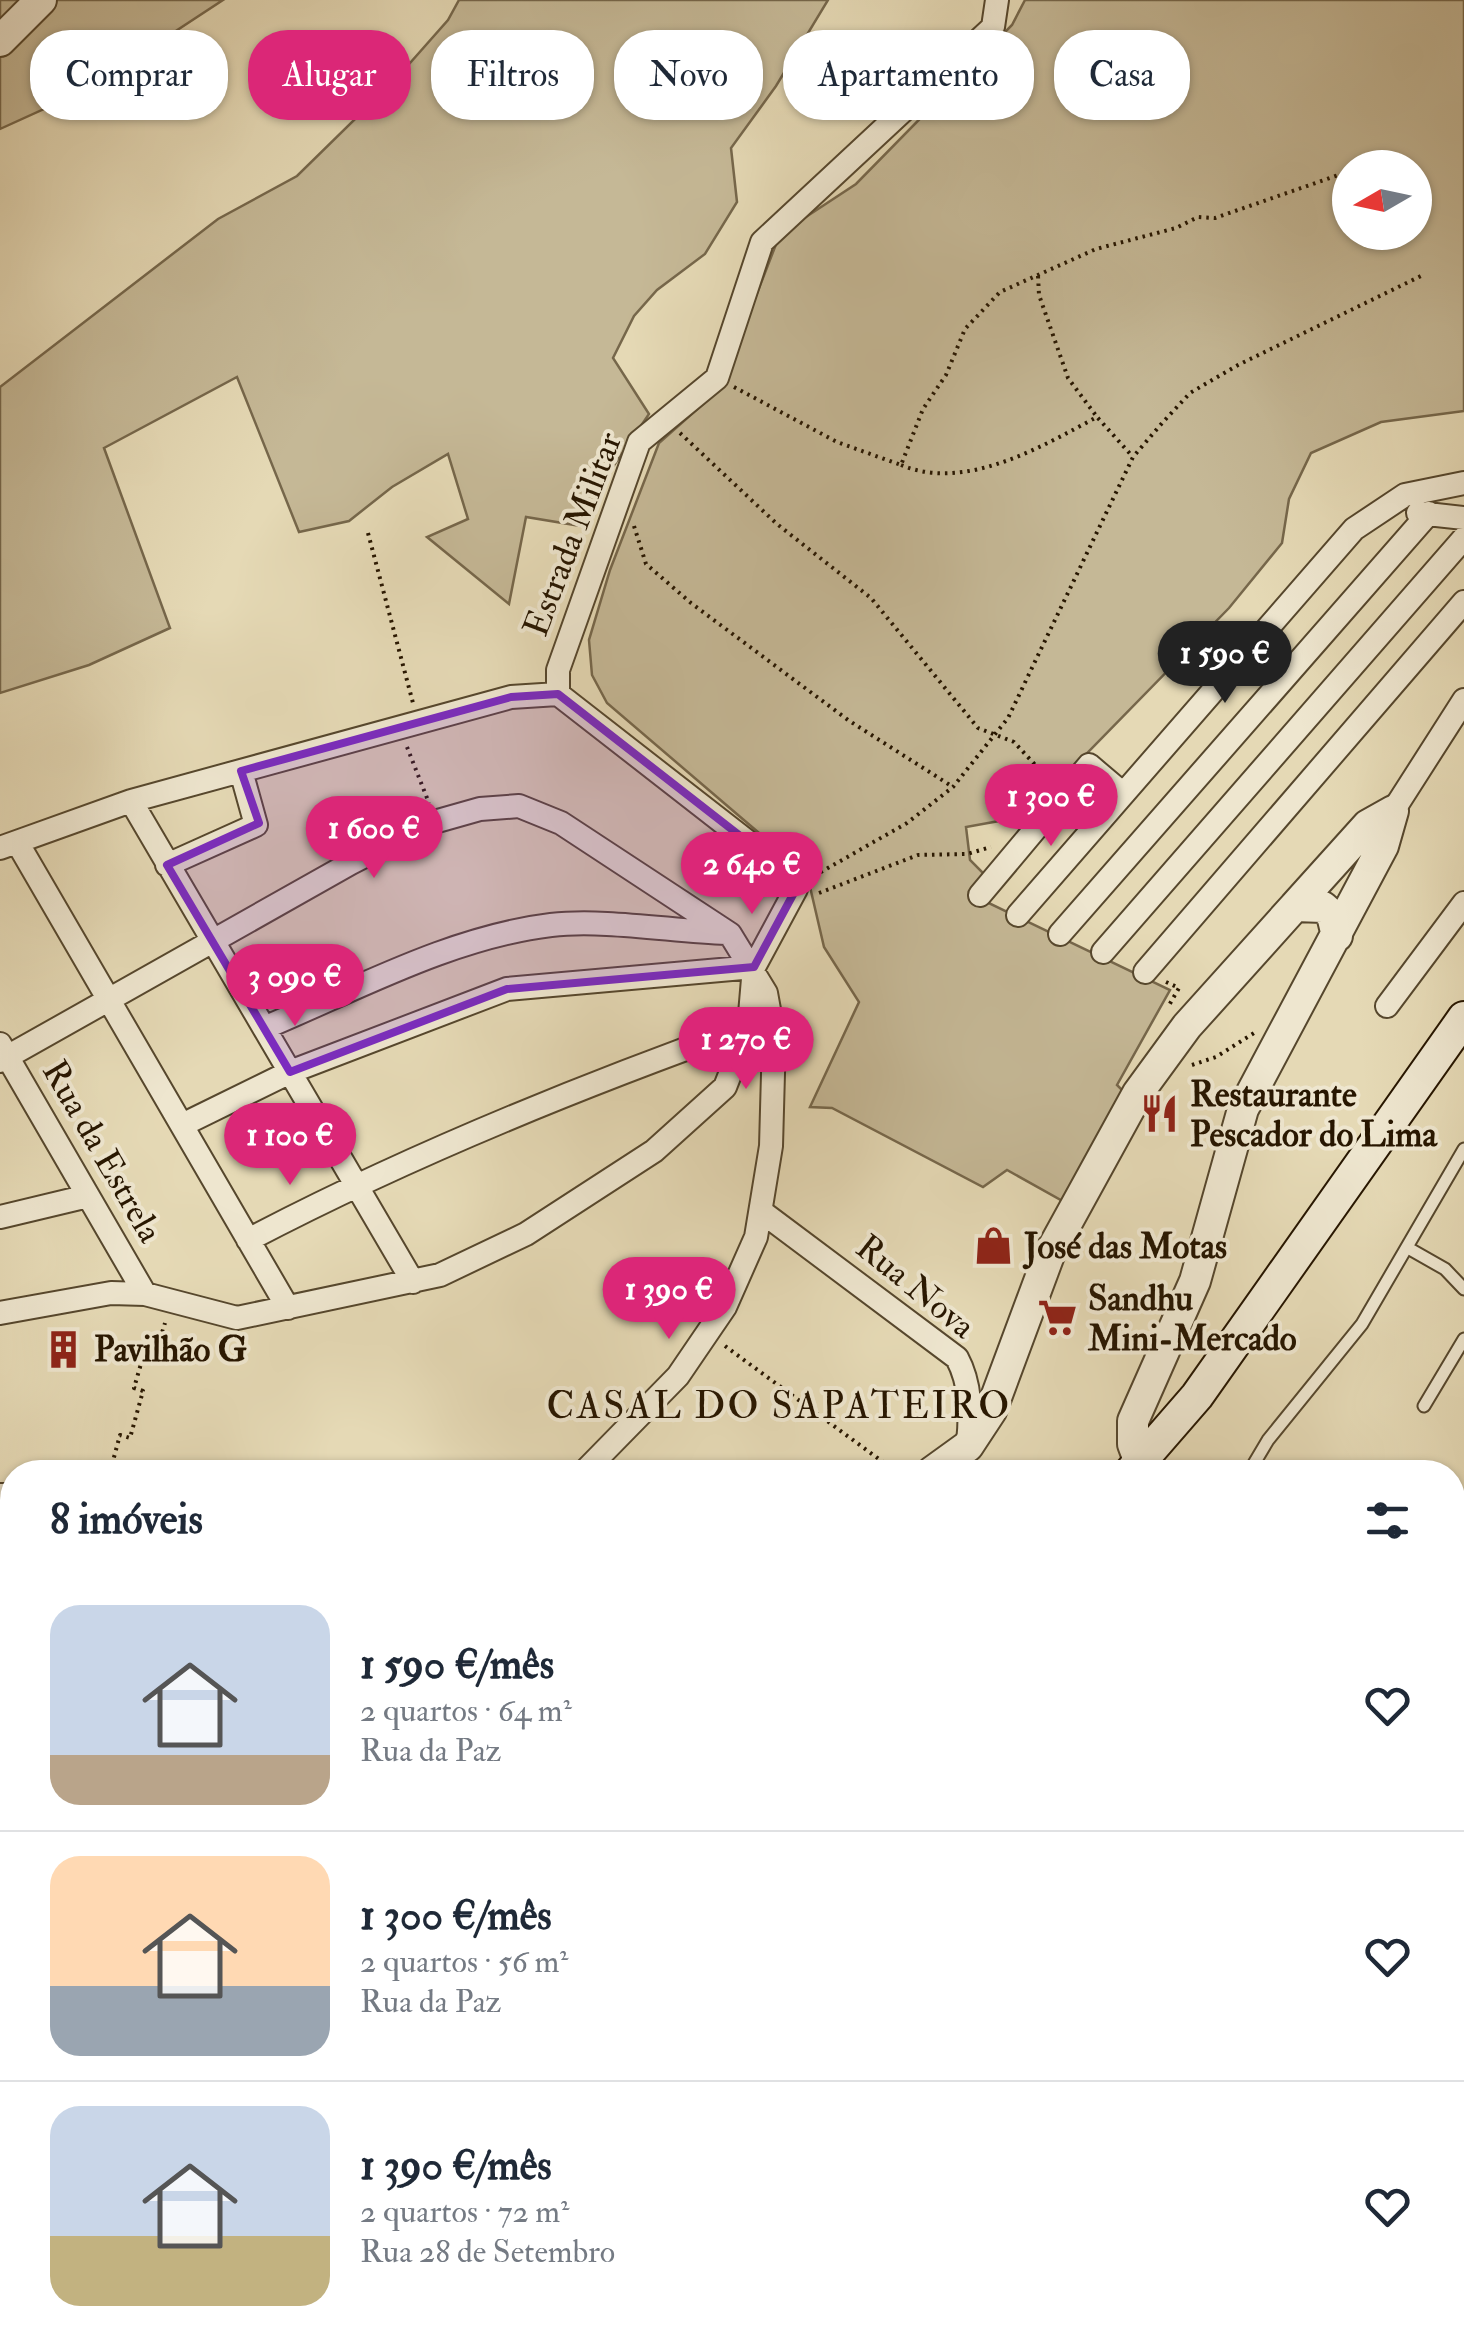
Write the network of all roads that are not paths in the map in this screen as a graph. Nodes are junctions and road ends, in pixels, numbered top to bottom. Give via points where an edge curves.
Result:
1 (42, 0) edge
2 (996, 0) edge
3 (0, 41) edge
4 (1464, 484) edge
5 (1380, 512) junction
6 (1429, 513) junction
7 (1464, 518) edge
8 (1464, 538) edge
9 (1464, 602) edge
10 (558, 694) junction
11 (1464, 700) edge
12 (240, 771) junction
13 (1122, 793) junction
14 (131, 801) junction
15 (1393, 811) junction
16 (9, 845) edge
17 (167, 865) junction
18 (980, 894) dead end
19 (1464, 903) edge
20 (1296, 906) junction
21 (1018, 915) dead end
22 (730, 934) junction
23 (1060, 934) dead end
24 (1337, 936) junction
25 (210, 941) junction
26 (1103, 952) dead end
27 (754, 967) junction
28 (1145, 972) dead end
29 (110, 1002) junction
30 (1387, 1006) dead end
31 (1464, 1018) edge
32 (750, 1026) junction
33 (264, 1028) junction
34 (3, 1054) edge
35 (290, 1072) junction
36 (182, 1125) junction
37 (1464, 1149) edge
38 (356, 1183) junction
39 (88, 1196) junction
40 (762, 1212) junction
41 (0, 1217) edge
42 (248, 1240) junction
43 (1408, 1248) junction
44 (413, 1282) junction
45 (1464, 1289) edge
46 (144, 1294) junction
47 (288, 1308) junction
48 (0, 1313) edge
49 (1464, 1339) edge
50 (1424, 1406) dead end
51 (968, 1446) junction
52 (596, 1460) edge
53 (949, 1460) edge
54 (1135, 1460) edge
55 (1143, 1460) edge
56 (1256, 1460) edge

1 - 3 street
2 - 10 street, Estrada Militar via 993,27 762,242 717,378 639,442 558,670
4 - 5 street via 1405,496
5 - 6 street
5 - 13 street via 1354,529
6 - 7 street
6 - 23 street
8 - 26 street
9 - 28 street
10 - 12 street via 511,697
10 - 27 street via 789,874 796,889
11 - 15 street
12 - 14 street
12 - 17 street via 256,825
13 - 18 street via 1089,764
13 - 21 street
14 - 16 street
14 - 17 street
15 - 20 street via 1368,825
15 - 24 street via 1383,846
16 - 29 street
17 - 25 street
19 - 30 street
20 - 24 street via 1323,907
20 - 51 street via 1170,1048 1103,1150 1058,1238 992,1411
22 - 25 street via 562,823 518,806 480,808 436,822
22 - 27 street
22 - 33 street via 555,924 512,931
24 - 54 street via 1242,1109 1195,1282 1136,1412
25 - 29 street
25 - 33 street
27 - 32 street
27 - 35 street via 507,989
27 - 40 street via 774,1038 772,1146
29 - 34 street
29 - 36 street
31 - 55 main road via 1209,1380
32 - 38 street via 633,1067
32 - 44 street via 725,1087 654,1151 526,1234 440,1276
33 - 35 street
34 - 39 street, Rua da Estrela
35 - 36 street
35 - 38 street
36 - 42 street
37 - 43 lane
38 - 42 street
38 - 44 street
39 - 41 street
39 - 46 street, Rua da Estrela
40 - 51 street, Rua Nova via 957,1358 971,1413
40 - 52 street via 725,1307 678,1376
42 - 47 street
43 - 45 lane
43 - 56 lane via 1362,1324
44 - 47 street
46 - 47 street via 237,1318
46 - 48 street via 112,1293
49 - 50 lane
51 - 53 street

